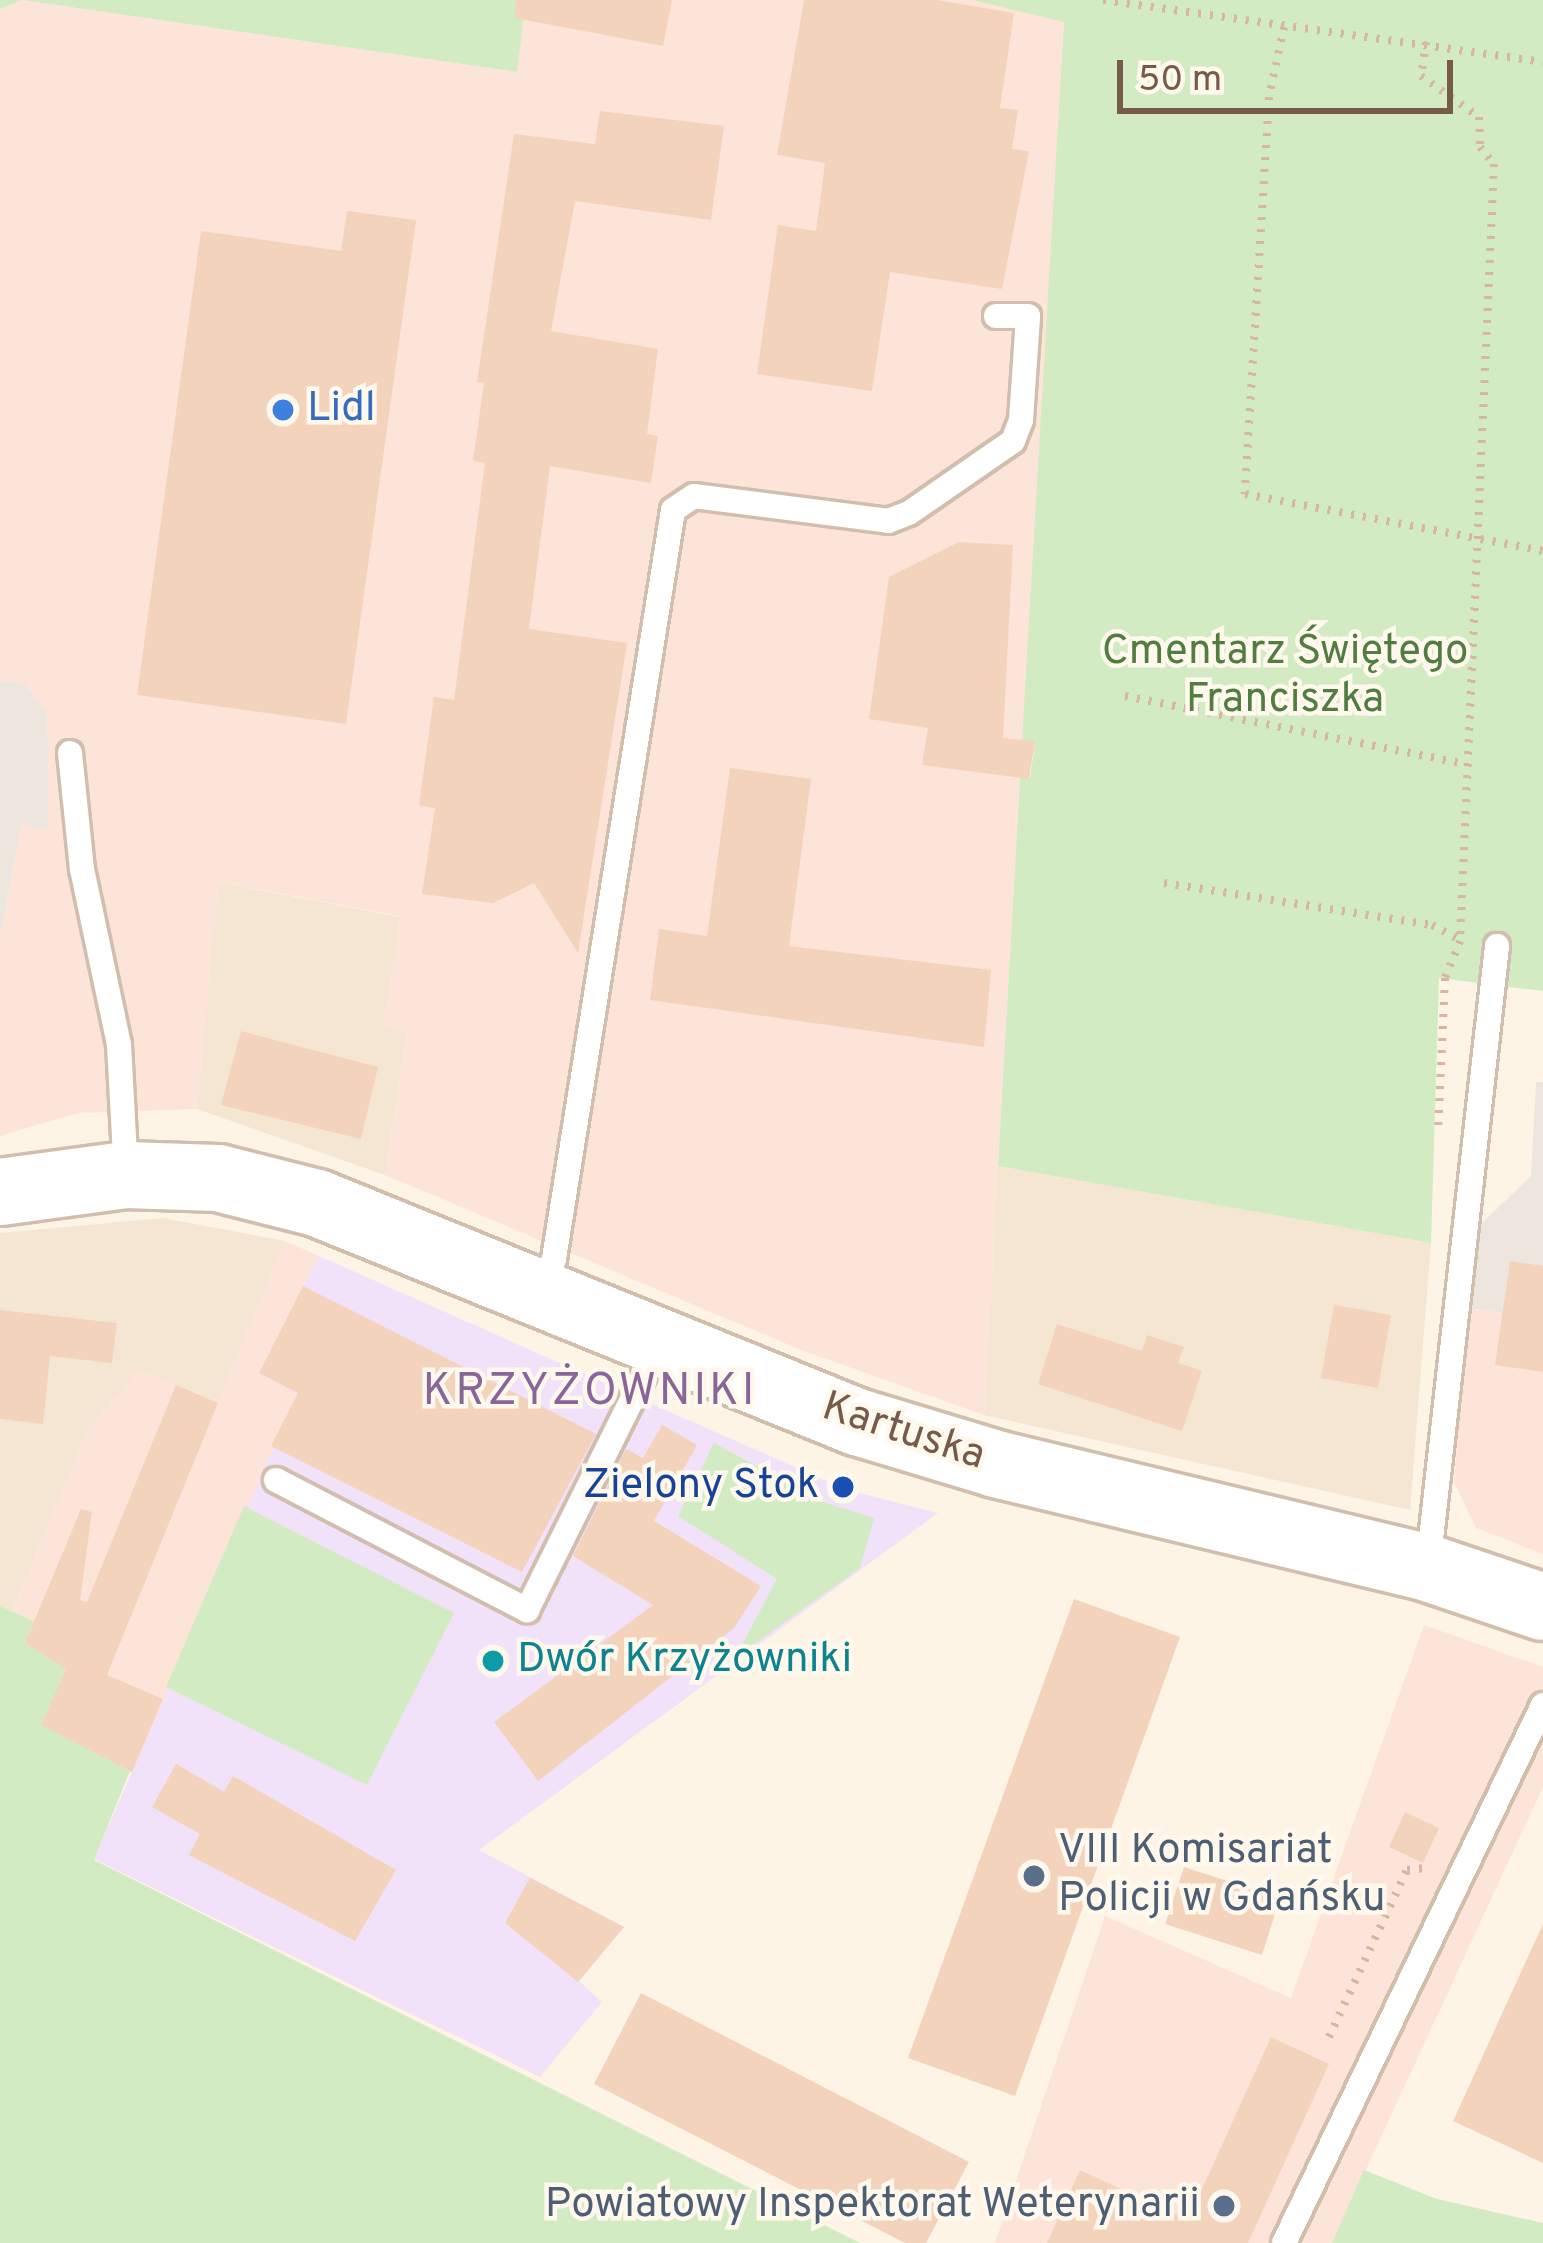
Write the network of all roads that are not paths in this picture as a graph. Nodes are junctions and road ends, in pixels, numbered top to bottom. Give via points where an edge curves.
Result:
1 (996, 316) dead end
2 (70, 753) dead end
3 (1497, 946) dead end
4 (126, 1175) junction
5 (0, 1192) edge
6 (539, 1291) junction
7 (660, 1343) junction
8 (276, 1480) dead end
9 (1428, 1568) junction
10 (1543, 1607) edge
11 (1543, 1705) edge
12 (1284, 2243) edge

1 - 6 lane via 1028,316 1022,420 1012,441 909,513 888,521 694,496 673,510 554,1259
2 - 4 lane via 82,869 118,1045
3 - 9 lane
4 - 5 street, Kartuska
4 - 6 street, Kartuska via 218,1178 316,1203
6 - 7 street, Kartuska
7 - 8 lane via 527,1610
7 - 9 street, Kartuska via 857,1423 996,1464
9 - 10 street, Kartuska
11 - 12 lane

